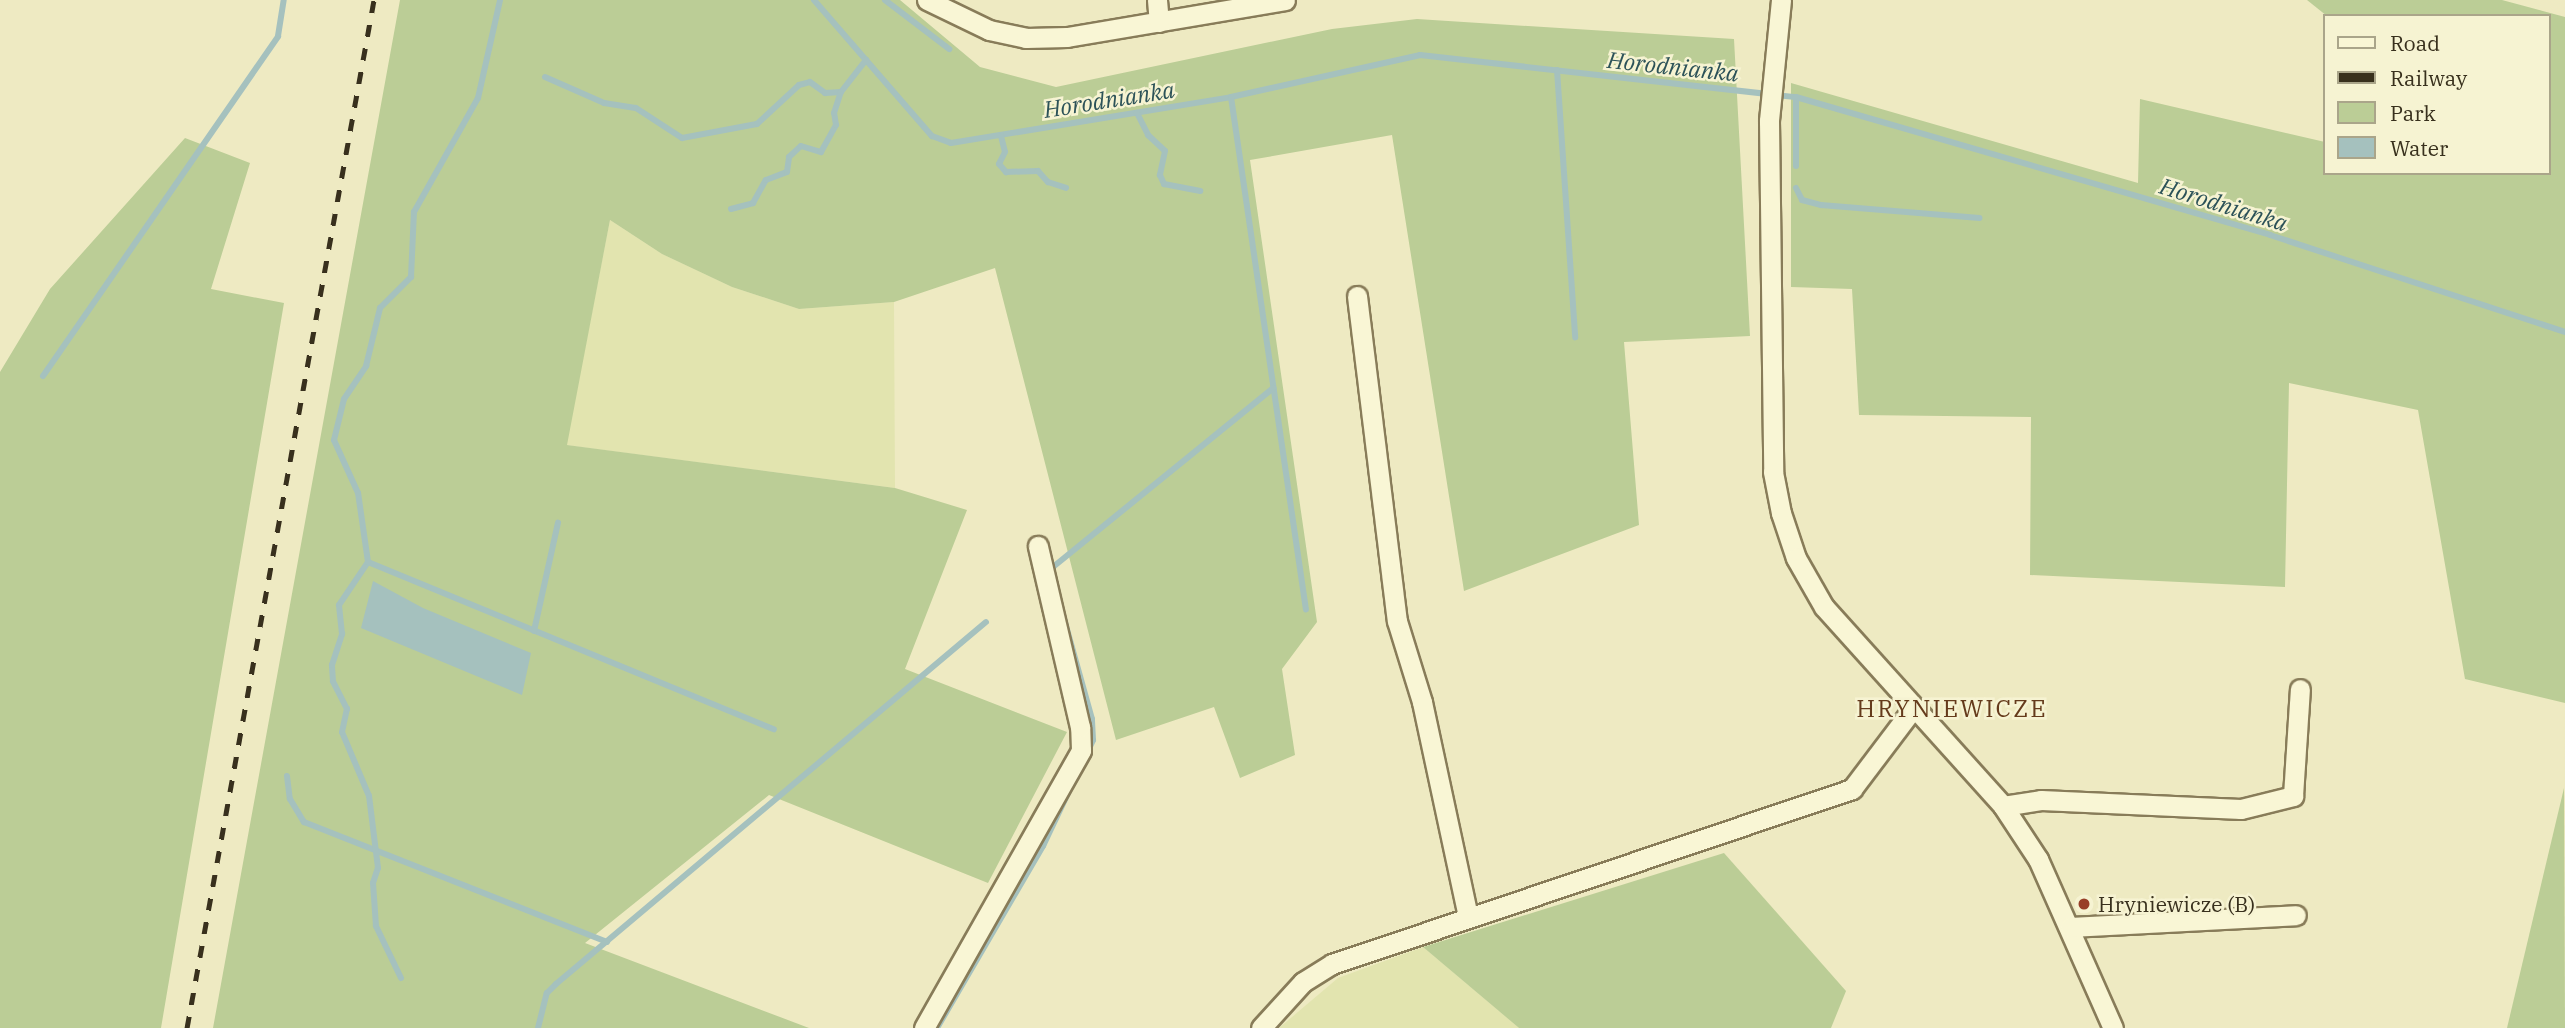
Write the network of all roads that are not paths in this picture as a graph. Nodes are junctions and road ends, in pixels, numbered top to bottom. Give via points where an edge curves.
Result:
1 (927, 0) edge
2 (1157, 0) edge
3 (1285, 0) edge
4 (1775, 1) edge
5 (954, 7) edge
6 (1159, 22) junction
7 (1357, 296) dead end
8 (1038, 546) dead end
9 (2300, 690) dead end
10 (1914, 707) junction
11 (2003, 806) junction
12 (2296, 915) dead end
13 (1468, 916) junction
14 (2070, 927) junction
15 (924, 1028) edge
16 (1261, 1028) edge
17 (2113, 1028) edge

1 - 5 street
2 - 6 street
3 - 6 street
4 - 10 street via 1769,121 1773,472 1781,513 1796,558 1824,607
5 - 6 street via 989,30 1026,38 1068,37
7 - 13 street via 1397,621 1422,702
8 - 15 street via 1080,727 1081,750
9 - 11 street via 2293,796 2241,809 2040,800
10 - 11 street
10 - 13 street via 1852,789 1821,803
11 - 14 street via 2038,859
12 - 14 street
13 - 16 street via 1332,964 1303,982
14 - 17 street

